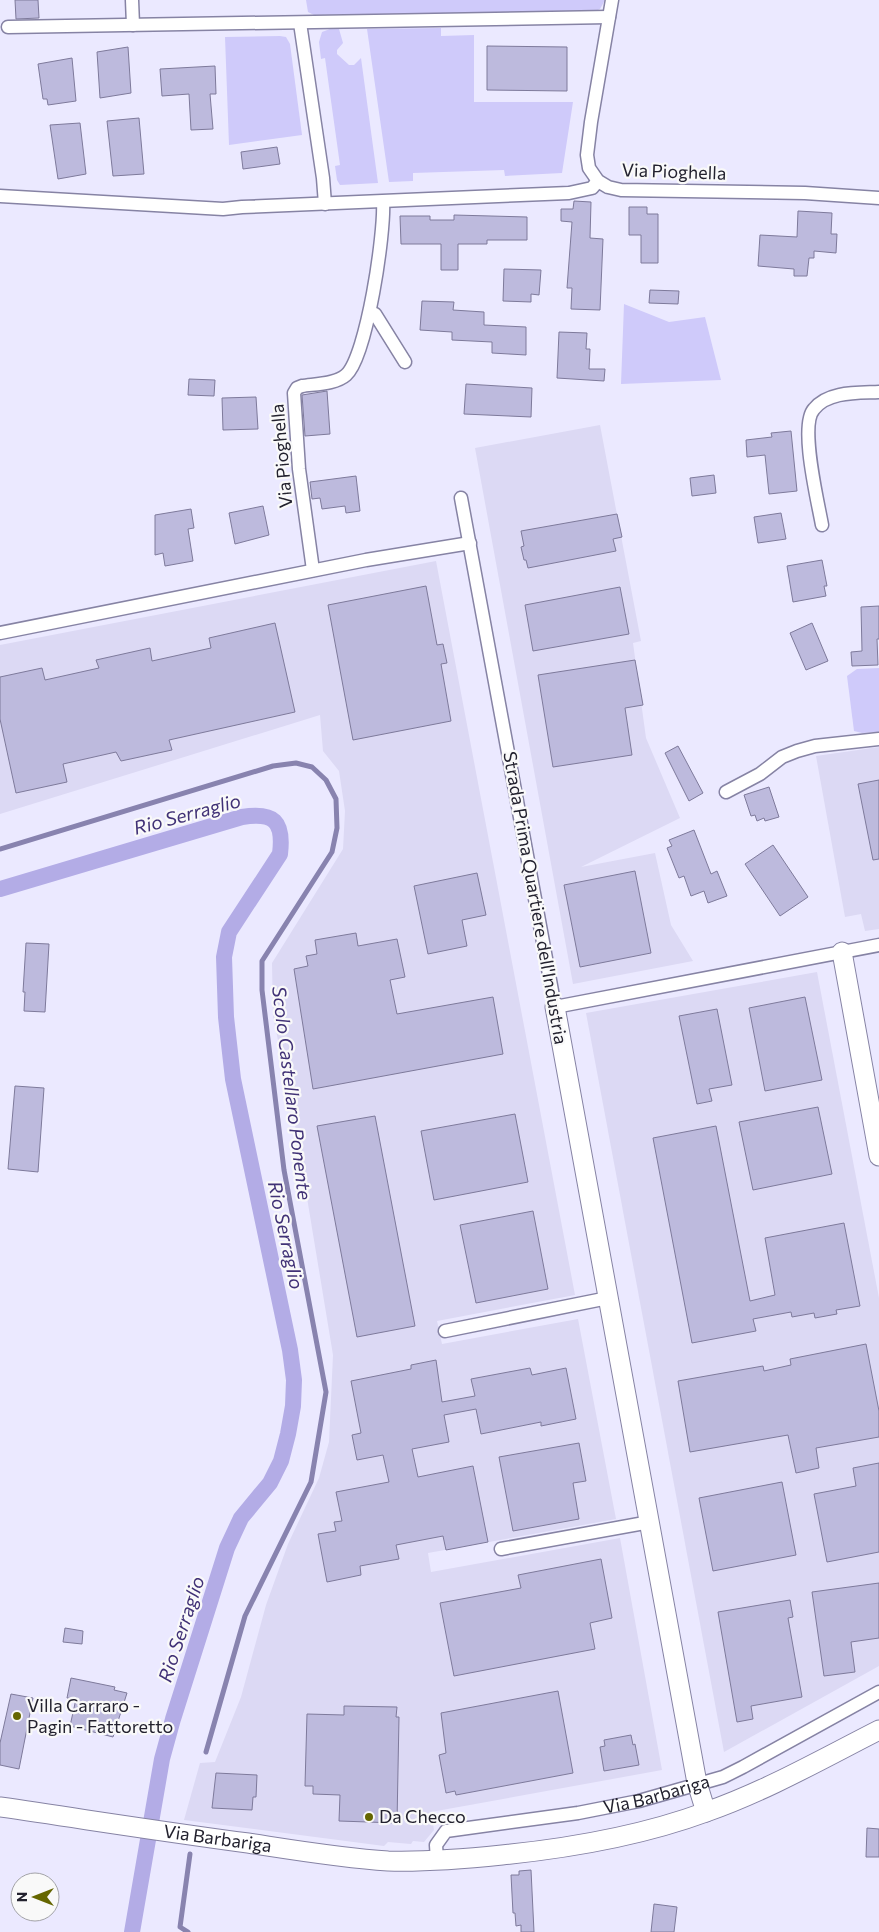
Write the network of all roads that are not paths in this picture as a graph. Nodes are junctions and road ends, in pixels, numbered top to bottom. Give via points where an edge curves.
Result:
1 (132, 0) edge
2 (612, 0) edge
3 (609, 17) junction
4 (300, 23) junction
5 (133, 25) junction
6 (8, 27) dead end
7 (598, 181) junction
8 (0, 196) edge
9 (879, 198) edge
10 (383, 202) junction
11 (325, 204) junction
12 (370, 312) junction
13 (405, 362) dead end
14 (879, 392) edge
15 (461, 498) dead end
16 (822, 525) dead end
17 (470, 543) junction
18 (313, 570) junction
19 (0, 633) edge
20 (879, 739) edge
21 (726, 792) dead end
22 (879, 945) edge
23 (842, 952) junction
24 (555, 1006) junction
25 (879, 1156) edge
26 (608, 1298) junction
27 (444, 1331) dead end
28 (650, 1522) junction
29 (501, 1549) dead end
30 (879, 1692) edge
31 (879, 1730) edge
32 (697, 1783) junction
33 (0, 1806) edge
34 (706, 1812) junction
35 (437, 1860) junction

1 - 5 street
2 - 3 street
3 - 4 street
3 - 7 street via 588,141 589,168
4 - 5 street
4 - 11 street
5 - 6 street
7 - 9 street, Via Pioghella via 620,190
7 - 10 street, Via Pioghella via 592,188 569,194
8 - 11 street, Via Pioghella via 198,209
10 - 11 street, Via Pioghella
10 - 12 street, Via Pioghella
12 - 13 street via 375,314
12 - 18 street, Via Pioghella via 354,363 345,376 302,386 294,393 299,469
14 - 16 street via 832,398 814,408 809,416 809,442
15 - 17 street, Strada Prima Quartiere dell'Industria
17 - 18 street
17 - 24 street, Strada Prima Quartiere dell'Industria
18 - 19 street
20 - 21 street via 797,751
22 - 23 street
23 - 24 street
23 - 25 street
24 - 26 street, Strada Prima Quartiere dell'Industria
26 - 27 street
26 - 28 street, Strada Prima Quartiere dell'Industria
28 - 29 street
28 - 32 street, Strada Prima Quartiere dell'Industria
30 - 32 street, Via Barbariga via 744,1767
31 - 34 street, Via Barbariga via 757,1792
32 - 34 street, Strada Prima Quartiere dell'Industria
32 - 35 street, Via Barbariga via 639,1801 578,1813 446,1831 436,1845
33 - 35 street, Via Barbariga via 358,1859
34 - 35 street, Via Barbariga via 646,1831 590,1843 536,1852

